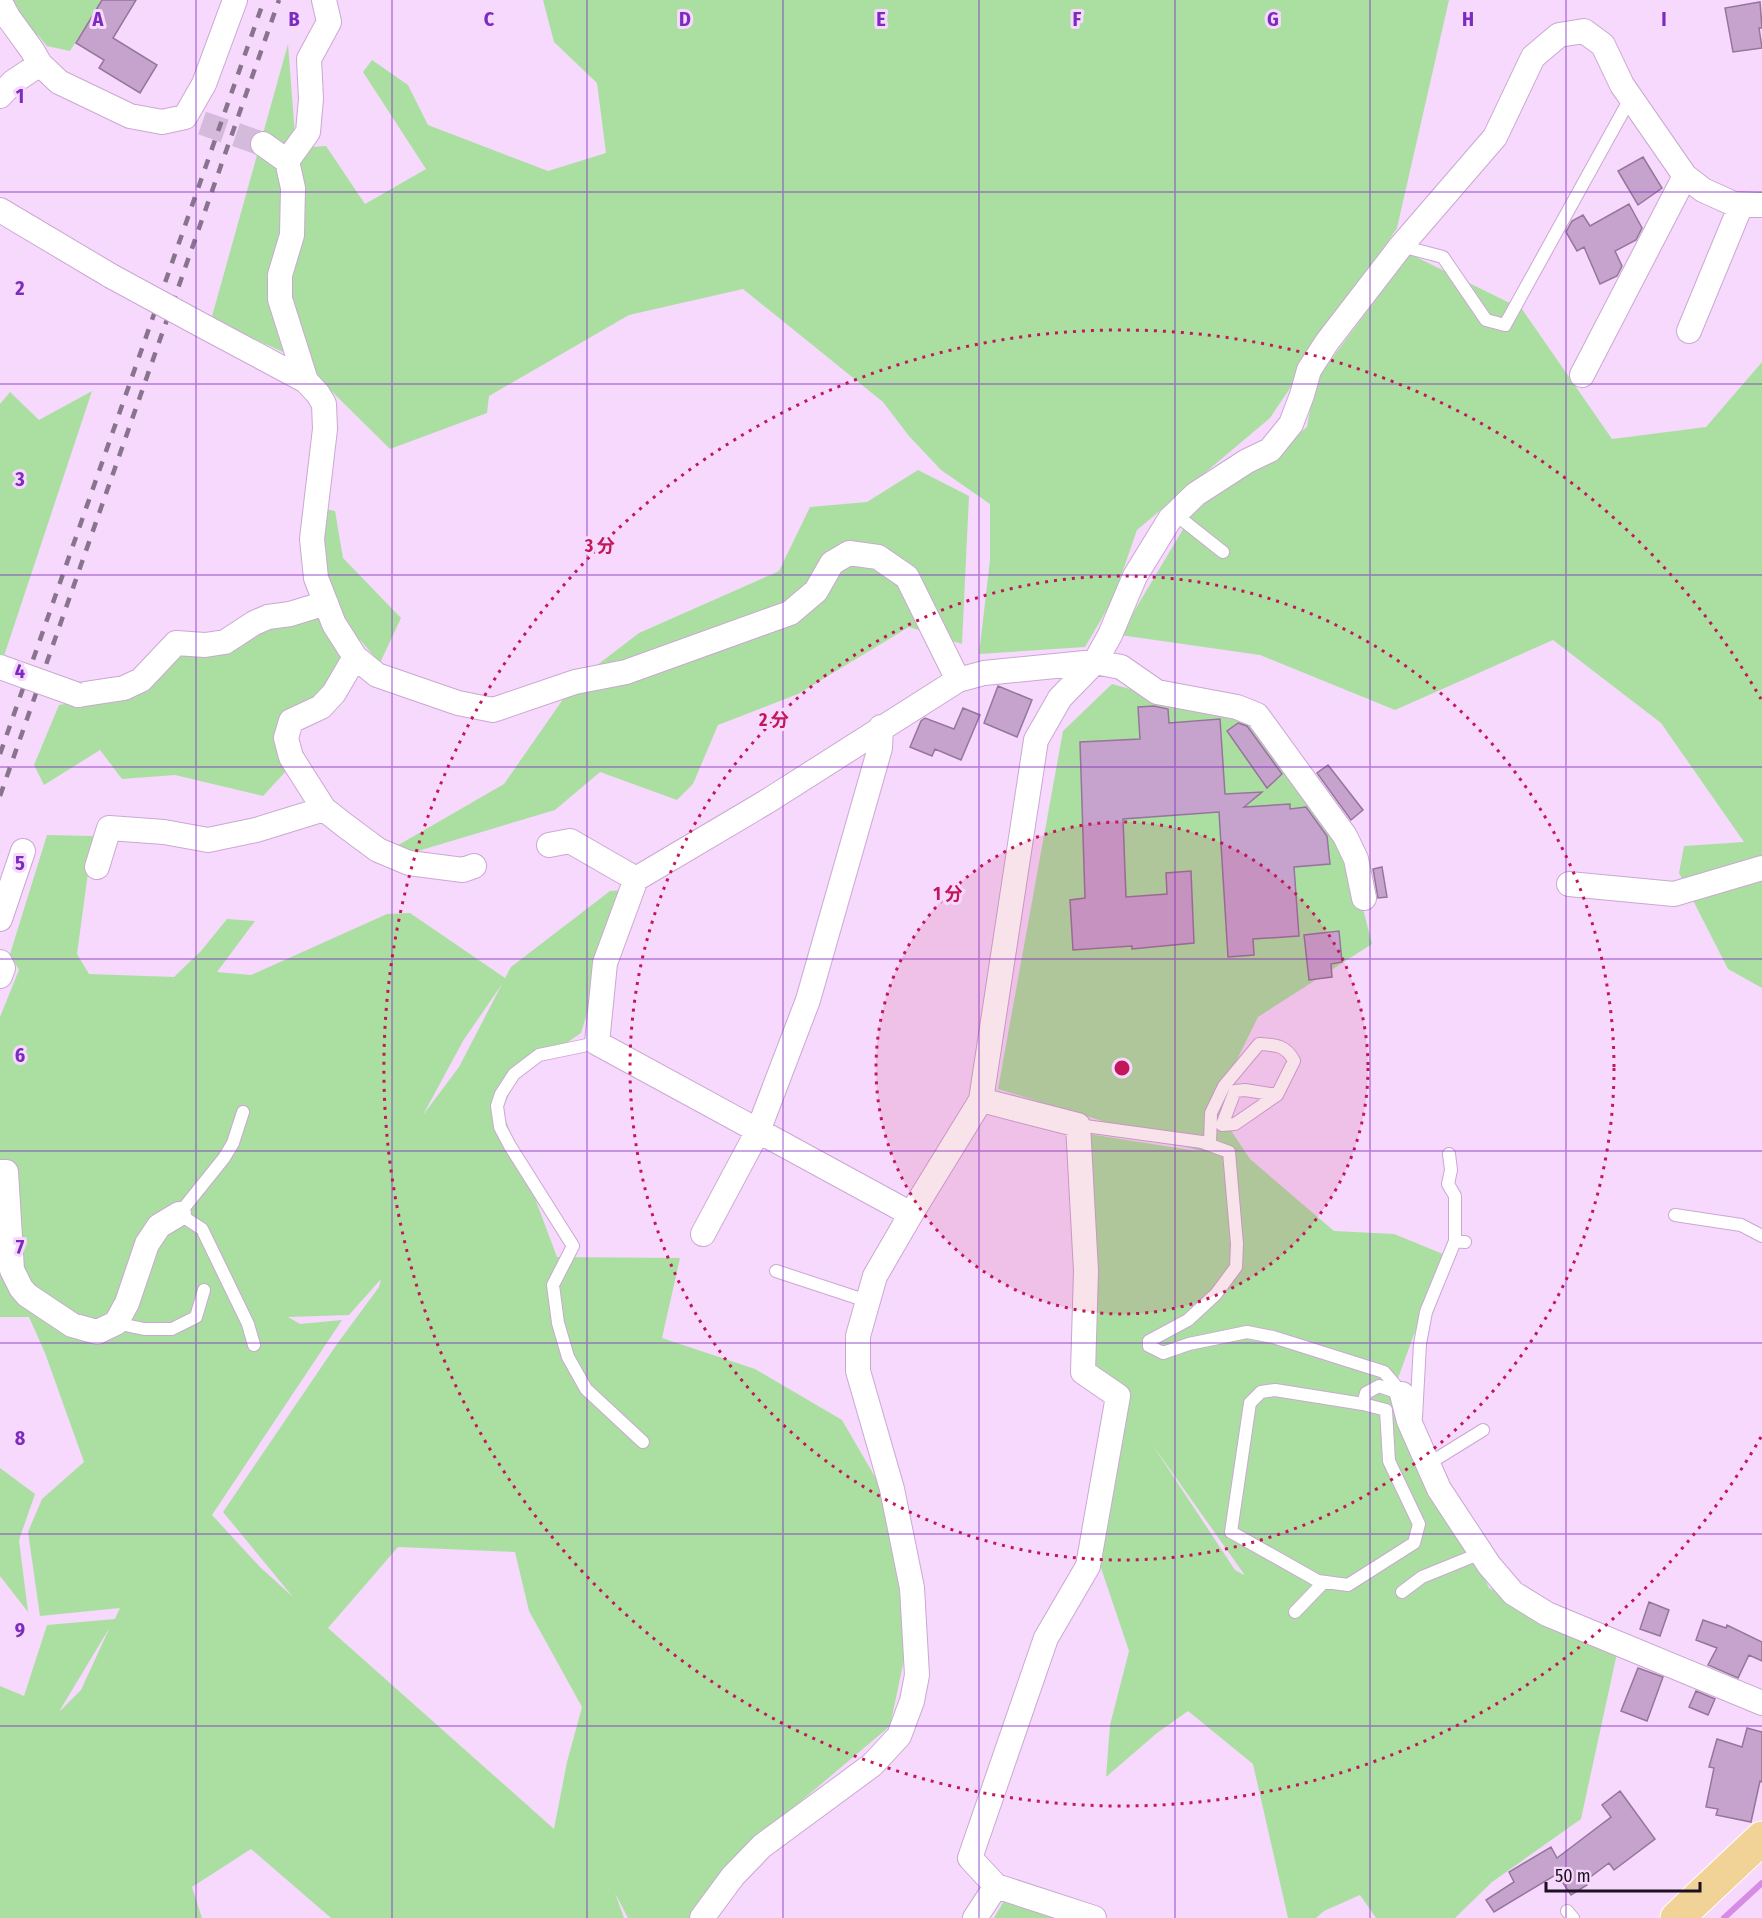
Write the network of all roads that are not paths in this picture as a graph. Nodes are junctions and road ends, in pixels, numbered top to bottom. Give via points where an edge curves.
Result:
1 (235, 0) edge
2 (324, 0) edge
3 (0, 2) edge
4 (0, 29) edge
5 (37, 57) junction
6 (0, 96) edge
7 (1631, 97) junction
8 (263, 144) tunnel mouth
9 (287, 160) junction
10 (1685, 176) junction
11 (1752, 205) edge
12 (0, 210) edge
13 (1401, 246) junction
14 (1689, 331) dead end
15 (1582, 375) dead end
16 (306, 381) junction
17 (1176, 514) junction
18 (1223, 552) dead end
19 (326, 603) junction
20 (355, 657) junction
21 (1095, 662) junction
22 (0, 667) edge
23 (958, 680) junction
24 (881, 727) junction
25 (324, 809) junction
26 (549, 845) dead end
27 (23, 851) dead end
28 (474, 866) dead end
29 (97, 867) dead end
30 (1762, 868) edge
31 (636, 879) junction
32 (1569, 884) dead end
33 (1364, 898) dead end
34 (0, 919) edge
35 (0, 962) edge
36 (0, 976) edge
37 (597, 1043) junction
38 (1230, 1088) junction
39 (1277, 1095) junction
40 (981, 1100) junction
41 (243, 1112) dead end
42 (1078, 1125) junction
43 (758, 1131) junction
44 (1210, 1144) junction
45 (1449, 1154) dead end
46 (0, 1172) edge
47 (179, 1214) junction
48 (911, 1214) junction
49 (1675, 1215) dead end
50 (703, 1234) dead end
51 (1762, 1236) edge
52 (776, 1271) dead end
53 (204, 1290) dead end
54 (867, 1301) junction
55 (116, 1323) junction
56 (254, 1346) dead end
57 (1402, 1394) junction
58 (1363, 1404) junction
59 (1483, 1430) dead end
60 (1415, 1433) junction
61 (643, 1442) dead end
62 (1428, 1464) junction
63 (1481, 1553) junction
64 (1324, 1582) junction
65 (1402, 1592) dead end
66 (1295, 1612) dead end
67 (1762, 1703) edge
68 (1762, 1838) edge
69 (996, 1886) junction
70 (1689, 1914) edge
71 (702, 1918) edge
72 (975, 1918) edge
73 (1094, 1918) edge

1 - 5 street via 194,120 162,122 130,116 59,82
2 - 9 street via 329,22 309,59 308,132
3 - 5 street
4 - 5 lane
5 - 6 street
7 - 10 street
7 - 13 street via 1602,45 1584,31 1559,35 1533,57 1495,137
7 - 13 lane via 1505,325 1486,320 1443,257
8 - 9 street
9 - 16 street via 293,188 292,235 279,275 280,299
10 - 11 street via 1703,190 1734,204
10 - 15 street
11 - 14 street
12 - 16 street, bridge via 111,276
13 - 17 street via 1309,370 1291,424 1270,450 1196,494
16 - 19 street via 324,404 325,429 312,539 316,578
17 - 18 lane
17 - 21 street via 1135,576
19 - 20 street
19 - 22 street, bridge via 268,617 225,642 176,643 141,680 124,688 78,695
20 - 23 street via 377,675 458,703 494,710 575,682 626,672 790,613 816,591 832,563 849,553 878,557 907,577
20 - 25 street via 334,693 321,707 291,721 286,738 291,757
21 - 23 street via 984,673
21 - 33 street via 1121,667 1157,692 1237,707 1257,715 1345,836 1356,859
21 - 40 street via 1060,698 1036,740
23 - 24 street
24 - 31 street via 766,802
24 - 43 street via 879,748 808,1000
25 - 28 street via 378,850 409,863 463,870
25 - 29 street via 208,840 109,828
26 - 31 street via 570,841
27 - 34 street
30 - 32 street via 1674,894
31 - 37 street via 605,963
35 - 36 street
37 - 43 street
37 - 61 lane via 538,1055 514,1074 497,1106 500,1126 510,1146 573,1246 553,1286 568,1357 586,1389
38 - 39 lane
38 - 39 lane via 1222,1125 1235,1124
38 - 39 lane via 1259,1044 1275,1045 1289,1051 1294,1061
38 - 44 lane via 1211,1113
40 - 42 street
40 - 48 street
41 - 47 lane via 224,1158
42 - 44 lane
42 - 69 street via 1086,1271 1083,1372 1118,1396 1088,1566 1046,1638 970,1858
43 - 48 street
43 - 50 street
44 - 57 lane via 1229,1152 1236,1267 1216,1294 1188,1320 1149,1341 1149,1346 1163,1353 1189,1344 1256,1333 1384,1372
45 - 60 lane via 1449,1184 1455,1196 1460,1241 1426,1312 1420,1344
46 - 55 street via 6,1172 12,1270 21,1288 72,1325 97,1332
47 - 55 street via 159,1226 147,1244
47 - 56 lane via 202,1229 249,1323
48 - 54 street via 875,1276
49 - 51 lane via 1741,1224
52 - 54 lane
53 - 55 lane via 196,1317 172,1329
54 - 71 street via 858,1336 858,1371 892,1489 912,1588 917,1675 912,1701 899,1736 872,1765 762,1846 733,1876
57 - 58 lane via 1379,1386 1366,1393
57 - 60 street
58 - 64 lane via 1386,1410 1389,1461 1419,1524 1414,1543 1348,1585
58 - 64 lane via 1275,1390 1261,1392 1250,1403 1231,1532
59 - 62 lane
60 - 62 street
62 - 63 street via 1439,1489
63 - 65 lane via 1422,1577
63 - 67 street via 1513,1593 1547,1614
64 - 66 lane
68 - 70 main road
69 - 72 street
69 - 73 street

